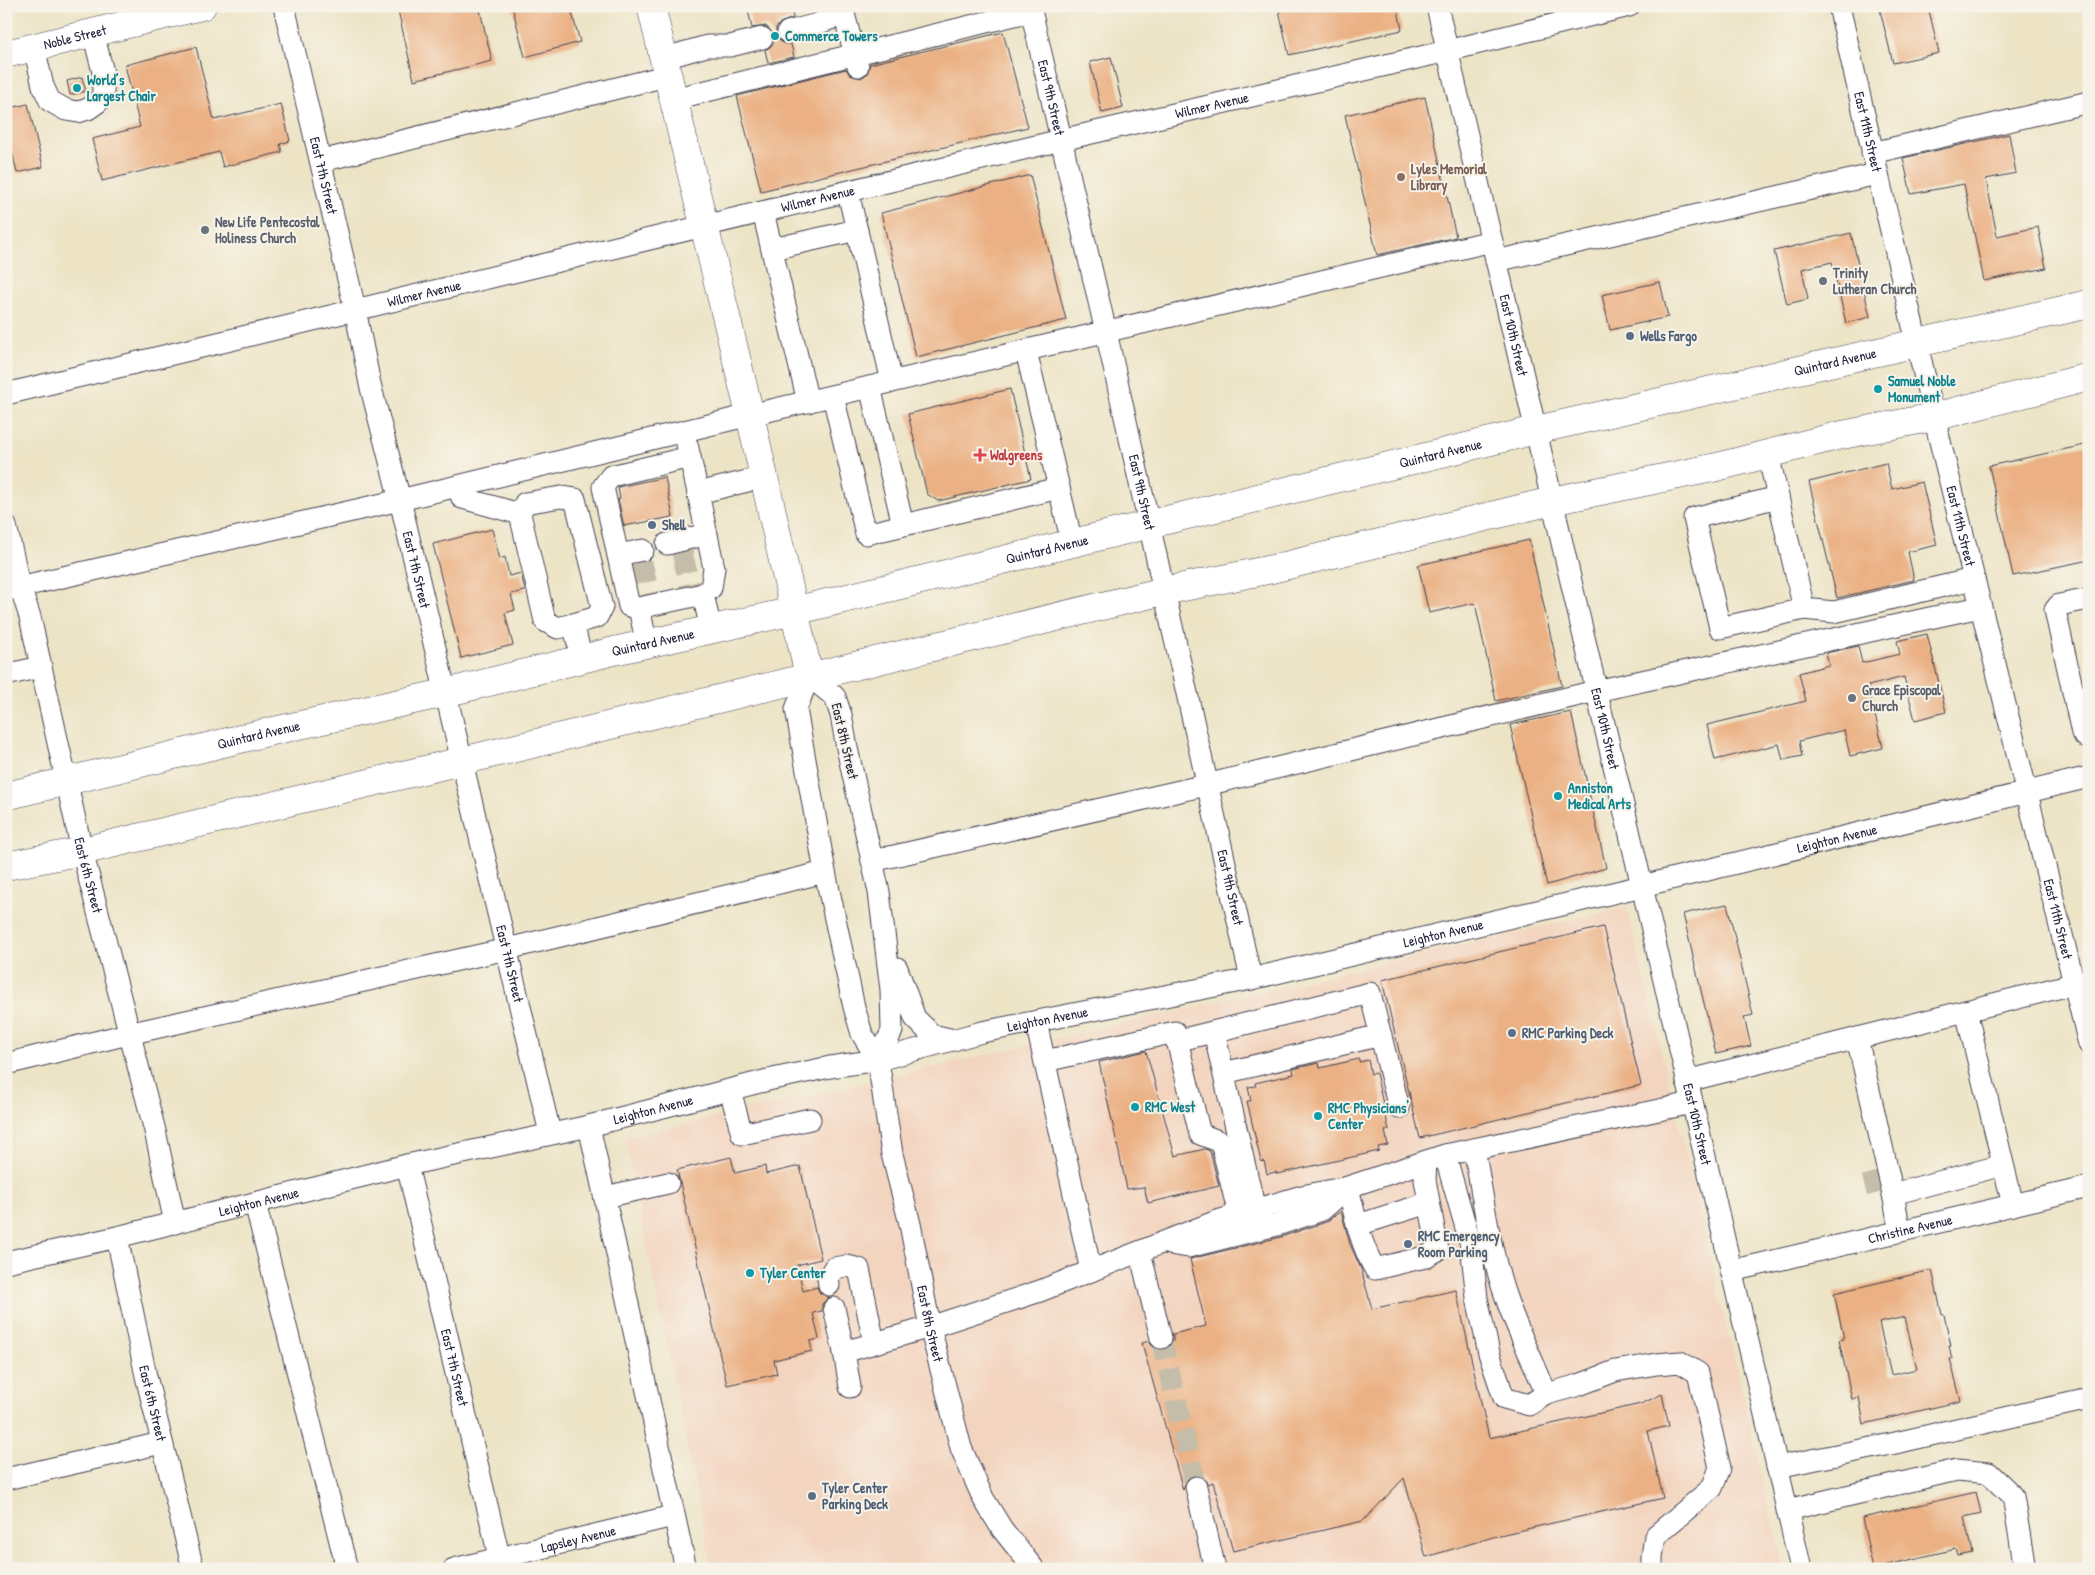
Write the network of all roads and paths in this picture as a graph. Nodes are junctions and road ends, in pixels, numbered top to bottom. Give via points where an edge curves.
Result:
1 (202, 6) edge
2 (284, 6) edge
3 (652, 6) edge
4 (1437, 6) edge
5 (1629, 6) edge
6 (1839, 6) edge
7 (1031, 8) edge
8 (843, 10) edge
9 (788, 32) dead end
10 (93, 33) junction
11 (762, 38) dead end
12 (34, 47) junction
13 (1447, 51) junction
14 (6, 54) edge
15 (856, 60) junction
16 (670, 77) junction
17 (2089, 102) edge
18 (1061, 140) junction
19 (1872, 153) junction
20 (321, 161) junction
21 (1877, 174) junction
22 (848, 192) junction
23 (763, 212) junction
24 (705, 226) junction
25 (857, 230) junction
26 (772, 250) junction
27 (1494, 251) junction
28 (2089, 304) edge
29 (355, 309) junction
30 (1106, 332) junction
31 (1917, 343) junction
32 (1026, 351) junction
33 (2089, 377) edge
34 (892, 382) junction
35 (870, 387) junction
36 (6, 394) edge
37 (833, 396) junction
38 (808, 402) junction
39 (750, 415) junction
40 (1934, 417) junction
41 (1536, 430) junction
42 (684, 431) junction
43 (1768, 454) junction
44 (690, 457) junction
45 (764, 477) junction
46 (458, 486) junction
47 (1059, 488) junction
48 (698, 493) junction
49 (1778, 497) junction
50 (400, 500) junction
51 (1552, 501) junction
52 (520, 514) junction
53 (903, 525) junction
54 (1150, 525) junction
55 (6, 526) edge
56 (707, 534) junction
57 (1072, 543) junction
58 (676, 546) dead end
59 (641, 554) dead end
60 (618, 555) junction
61 (1973, 579) junction
62 (624, 583) junction
63 (13, 588) edge
64 (597, 589) junction
65 (1164, 591) junction
66 (695, 593) junction
67 (2089, 599) edge
68 (647, 604) junction
69 (1980, 607) junction
70 (1804, 609) junction
71 (794, 611) junction
72 (573, 624) junction
73 (710, 630) junction
74 (648, 645) junction
75 (582, 659) junction
76 (40, 667) junction
77 (6, 675) edge
78 (809, 676) junction
79 (1596, 692) junction
80 (445, 693) junction
81 (2089, 736) edge
82 (462, 761) junction
83 (2089, 777) edge
84 (66, 781) junction
85 (1206, 785) junction
86 (2026, 793) junction
87 (6, 796) edge
88 (82, 851) junction
89 (872, 861) junction
90 (6, 866) edge
91 (826, 872) junction
92 (1642, 886) junction
93 (884, 929) junction
94 (507, 949) junction
95 (1251, 979) junction
96 (2082, 982) edge
97 (1966, 1011) junction
98 (1036, 1022) junction
99 (1214, 1032) junction
100 (128, 1034) junction
101 (1381, 1035) junction
102 (1857, 1038) junction
103 (954, 1040) junction
104 (1176, 1041) junction
105 (2089, 1044) edge
106 (878, 1060) junction
107 (1045, 1061) junction
108 (6, 1064) edge
109 (1224, 1073) junction
110 (1687, 1081) junction
111 (730, 1090) junction
112 (1692, 1104) junction
113 (1399, 1108) dead end
114 (810, 1119) dead end
115 (590, 1126) junction
116 (550, 1134) junction
117 (1474, 1148) junction
118 (1883, 1149) junction
119 (1435, 1158) junction
120 (407, 1165) junction
121 (2004, 1165) junction
122 (1872, 1173) tunnel mouth
123 (668, 1183) dead end
124 (1348, 1187) junction
125 (2089, 1187) edge
126 (605, 1197) junction
127 (1889, 1198) junction
128 (255, 1203) junction
129 (1428, 1203) junction
130 (2013, 1205) junction
131 (1247, 1212) junction
132 (175, 1223) junction
133 (1358, 1225) junction
134 (1900, 1232) junction
135 (117, 1238) junction
136 (1162, 1243) junction
137 (1140, 1252) junction
138 (6, 1262) edge
139 (1091, 1271) junction
140 (1731, 1271) junction
141 (829, 1285) dead end
142 (834, 1308) dead end
143 (930, 1327) junction
144 (1161, 1338) tunnel mouth
145 (874, 1343) junction
146 (844, 1352) junction
147 (850, 1387) dead end
148 (1546, 1394) junction
149 (2089, 1399) edge
150 (161, 1443) junction
151 (1777, 1467) junction
152 (6, 1479) edge
153 (1196, 1486) tunnel mouth
154 (1787, 1510) junction
155 (674, 1516) junction
156 (501, 1563) edge
157 (193, 1569) edge
158 (347, 1569) edge
159 (454, 1569) edge
160 (686, 1569) edge
161 (1034, 1569) edge
162 (1215, 1569) edge
163 (1652, 1569) edge
164 (1801, 1569) edge
165 (2025, 1569) edge

1 - 10 main road, Noble Street
2 - 20 street, East 7th Street
3 - 16 main road
4 - 13 street, East 10th Street
5 - 13 street, Wilmer Avenue
6 - 19 street, East 11th Street
7 - 15 street
7 - 18 street, East 9th Street
8 - 9 street via 814,25
8 - 15 street
10 - 12 main road, Noble Street
10 - 12 street via 102,72 103,94 98,102 78,112 66,110 50,101
11 - 16 street via 730,46 707,46
12 - 14 main road, Noble Street
13 - 18 street, Wilmer Avenue
13 - 27 street, East 10th Street
15 - 16 street
16 - 20 street
16 - 24 main road
17 - 19 street
18 - 22 street, Wilmer Avenue
18 - 30 street, East 9th Street
19 - 21 street, East 11th Street
20 - 29 street, East 7th Street
21 - 27 street
21 - 31 street, East 11th Street
22 - 23 street, Wilmer Avenue
22 - 25 street
23 - 24 street, Wilmer Avenue
23 - 26 street
24 - 29 street, Wilmer Avenue
24 - 39 main road
25 - 26 street
25 - 34 street
26 - 38 street
27 - 30 street
27 - 41 street, East 10th Street
28 - 31 main road, Quintard Avenue
29 - 36 street, Wilmer Avenue
29 - 50 street, East 7th Street via 370,384
30 - 32 street
30 - 54 street, East 9th Street
31 - 40 street, East 11th Street
31 - 41 main road, Quintard Avenue
32 - 34 street
32 - 47 street
33 - 40 main road
34 - 35 street
35 - 37 street
35 - 53 street
37 - 38 street
37 - 53 street via 866,534
38 - 39 street
39 - 42 street
39 - 45 main road
40 - 43 main road via 1837,436
40 - 61 street, East 11th Street
41 - 51 street, East 10th Street
41 - 54 main road, Quintard Avenue
42 - 44 street
42 - 46 street
43 - 49 street
43 - 51 main road
44 - 48 street
44 - 60 street via 611,476 603,486
45 - 48 street
45 - 71 main road
46 - 50 street
46 - 52 street via 462,498
47 - 53 street
47 - 57 street
48 - 56 street
49 - 70 street
49 - 70 street via 1694,518 1720,628
50 - 63 street
50 - 80 street, East 7th Street
51 - 65 main road via 1272,569
51 - 79 street, East 10th Street
52 - 64 street via 525,503 561,497 575,499
52 - 72 street via 546,622 558,628
54 - 57 main road, Quintard Avenue
54 - 65 street, East 9th Street
55 - 63 street, East 6th Street
56 - 58 street
56 - 66 street via 714,568 712,588
57 - 71 main road, Quintard Avenue
59 - 60 street
60 - 62 street
61 - 69 street, East 11th Street
61 - 70 street via 1834,612
62 - 64 street
62 - 68 street via 629,606
63 - 76 street, East 6th Street via 30,617
64 - 72 street via 602,607 597,617
65 - 78 main road
65 - 85 street, East 9th Street
66 - 68 street
66 - 73 street
67 - 81 street via 2059,605 2055,610 2082,733
68 - 74 street
69 - 79 street
69 - 86 street, East 11th Street
71 - 73 main road, Quintard Avenue
71 - 78 main road
72 - 75 street
73 - 74 main road, Quintard Avenue
74 - 75 main road, Quintard Avenue
75 - 80 main road, Quintard Avenue
76 - 77 street
76 - 84 street, East 6th Street
78 - 82 main road
78 - 89 street, East 8th Street via 835,697
78 - 91 street, East 8th Street via 796,709
79 - 85 street
79 - 92 street, East 10th Street
80 - 82 street, East 7th Street
80 - 84 main road, Quintard Avenue
82 - 88 main road
82 - 94 street, East 7th Street
83 - 86 street, Leighton Avenue
84 - 87 main road, Quintard Avenue
84 - 88 street, East 6th Street
85 - 89 street
85 - 95 street, East 9th Street
86 - 92 street, Leighton Avenue
86 - 96 street, East 11th Street
88 - 90 main road
88 - 100 street, East 6th Street
89 - 93 street, East 8th Street
91 - 94 street
91 - 106 street, East 8th Street via 854,1007 862,1034
92 - 95 street, Leighton Avenue
92 - 110 street, East 10th Street
93 - 103 street via 915,1018 932,1035
93 - 106 street, East 8th Street via 892,1031
94 - 100 street
94 - 116 street, East 7th Street
95 - 98 street, Leighton Avenue
96 - 97 street
96 - 105 street, East 11th Street
97 - 102 street
97 - 121 street
98 - 103 street, Leighton Avenue
98 - 107 street
99 - 101 street via 1370,993
99 - 104 street
99 - 109 street
100 - 108 street
100 - 132 street, East 6th Street via 155,1131
101 - 109 street
101 - 113 street
102 - 110 street
102 - 118 street
103 - 106 street, Leighton Avenue
104 - 107 street via 1174,1032
104 - 131 street via 1200,1134 1220,1142
106 - 111 street, Leighton Avenue via 830,1067
106 - 143 street, East 8th Street via 892,1154 910,1224
107 - 139 street
109 - 131 street
110 - 112 street, East 10th Street
111 - 114 street via 742,1134
111 - 115 street, Leighton Avenue
112 - 117 street
112 - 140 street, East 10th Street
115 - 116 street, Leighton Avenue
115 - 126 street
116 - 120 street, Leighton Avenue
117 - 119 street
117 - 148 street via 1498,1270 1509,1306
118 - 122 street via 1872,1164
118 - 127 street
119 - 124 street
119 - 129 street via 1424,1180
119 - 148 street via 1472,1245 1477,1298 1488,1353 1504,1398 1529,1405
120 - 128 street, Leighton Avenue
120 - 156 street, East 7th Street
121 - 127 street
121 - 130 street
123 - 126 street
124 - 131 street
124 - 133 street
124 - 136 street via 1322,1210 1277,1226 1188,1247
125 - 130 street, Christine Avenue
126 - 155 street
127 - 134 street
128 - 132 street, Leighton Avenue
128 - 158 street
129 - 133 street
129 - 133 street via 1438,1250 1425,1257 1375,1269
130 - 134 street, Christine Avenue
131 - 136 street
132 - 135 street, Leighton Avenue
134 - 140 street, Christine Avenue
135 - 138 street, Leighton Avenue
135 - 150 street, East 6th Street
136 - 137 street
137 - 139 street
137 - 144 street
139 - 143 street
140 - 151 street, East 10th Street
141 - 145 street via 828,1278 834,1268 847,1266 858,1270
142 - 146 street
143 - 145 street
143 - 161 street, East 8th Street via 964,1456 1002,1530
145 - 146 street
146 - 147 street
148 - 163 street via 1615,1371 1657,1364 1680,1362 1698,1373 1720,1468 1712,1488 1655,1536
149 - 151 street
150 - 152 street
150 - 157 street, East 6th Street
151 - 154 street, East 10th Street
153 - 162 street
154 - 164 street, East 10th Street
154 - 165 street via 1957,1470 1988,1474 2013,1496
155 - 156 street, Lapsley Avenue
155 - 160 street
156 - 159 street, Lapsley Avenue

